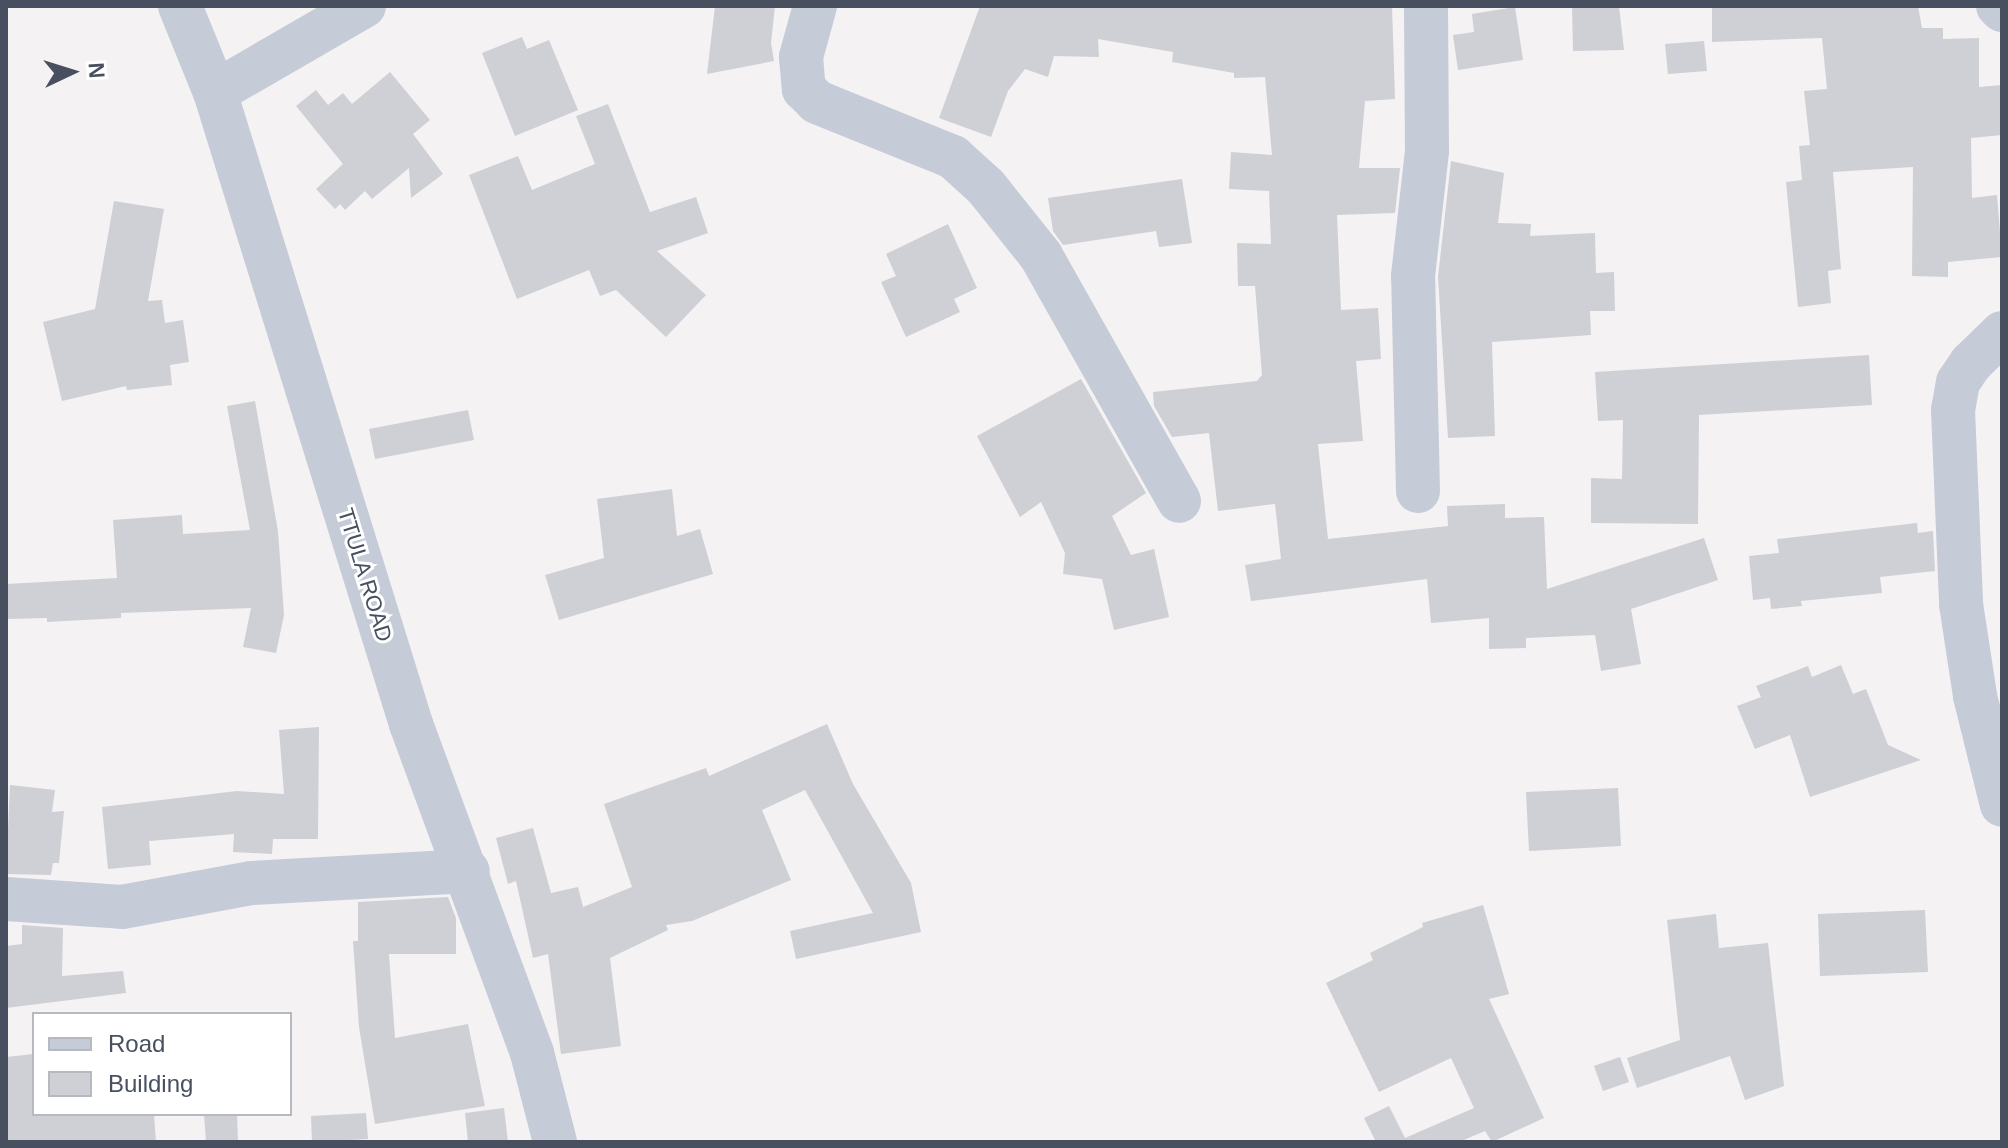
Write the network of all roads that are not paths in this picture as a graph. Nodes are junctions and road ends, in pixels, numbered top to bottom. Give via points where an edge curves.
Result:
1 (180, 6) edge
2 (364, 6) edge
3 (815, 6) edge
4 (1426, 6) edge
5 (1998, 6) edge
6 (2002, 10) edge
7 (215, 92) junction
8 (2002, 333) edge
9 (1418, 491) dead end
10 (1179, 501) dead end
11 (2002, 805) edge
12 (468, 871) junction
13 (6, 899) edge
14 (555, 1142) edge

1 - 7 street, TTULA ROAD
2 - 7 street
3 - 10 street via 801,57 804,89 817,102 953,157 986,187 1041,256
4 - 9 street via 1427,151 1413,276
5 - 6 street
7 - 12 street, TTULA ROAD via 411,724
8 - 11 street via 1964,372 1953,410 1961,604 1975,696
12 - 13 street via 252,883 122,907
12 - 14 street, TTULA ROAD via 532,1053

